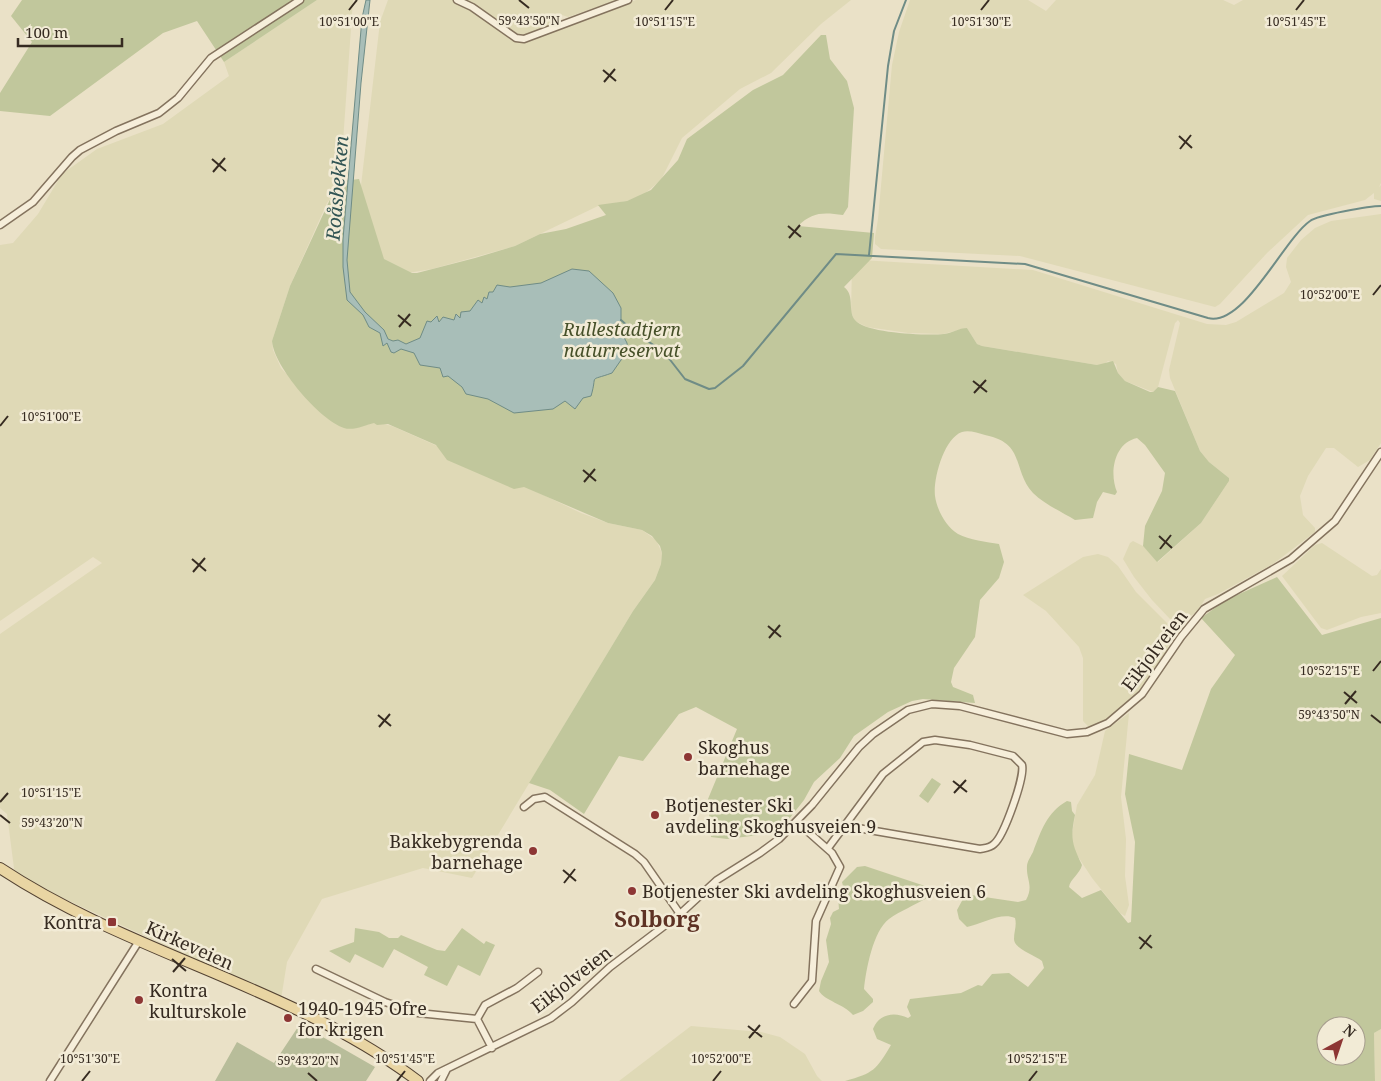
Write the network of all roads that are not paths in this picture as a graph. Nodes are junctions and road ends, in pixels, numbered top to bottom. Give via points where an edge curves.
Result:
1 (300, 0) edge
2 (457, 0) edge
3 (628, 0) edge
4 (0, 224) edge
5 (1381, 452) edge
6 (524, 807) dead end
7 (796, 822) junction
8 (846, 826) junction
9 (828, 848) junction
10 (0, 868) edge
11 (680, 914) junction
12 (139, 941) junction
13 (316, 969) dead end
14 (538, 972) dead end
15 (794, 1004) dead end
16 (477, 1019) junction
17 (492, 1048) junction
18 (447, 1070) junction
19 (50, 1081) edge
20 (418, 1081) edge
21 (430, 1081) edge
22 (440, 1081) edge

1 - 4 street via 211,58 178,98 159,112 80,150 33,202
2 - 3 street via 516,38 524,39
5 - 7 street, Eikjolveien via 1335,521 1291,559 1204,609 1142,694 1108,723 1087,732 1067,734 968,707 947,704 918,706 901,714 859,747
6 - 11 street via 534,799 545,797 636,854
7 - 9 street
7 - 11 street, Eikjolveien via 760,854 717,880
8 - 8 street via 882,774 927,740 1002,752 1013,756 1022,765 1022,781 1000,838 991,847 980,849
8 - 9 street
9 - 15 street via 836,857 839,870 816,921 812,981
10 - 12 main road, Kirkeveien via 58,903
11 - 17 street, Eikjolveien via 610,967 551,1018
12 - 19 street
12 - 20 main road, Kirkeveien via 317,1019 376,1052
13 - 16 street via 385,1002 418,1013
14 - 16 street via 485,1005
16 - 17 street
17 - 18 street, Eikjolveien
18 - 21 street, Eikjolveien
18 - 22 street

